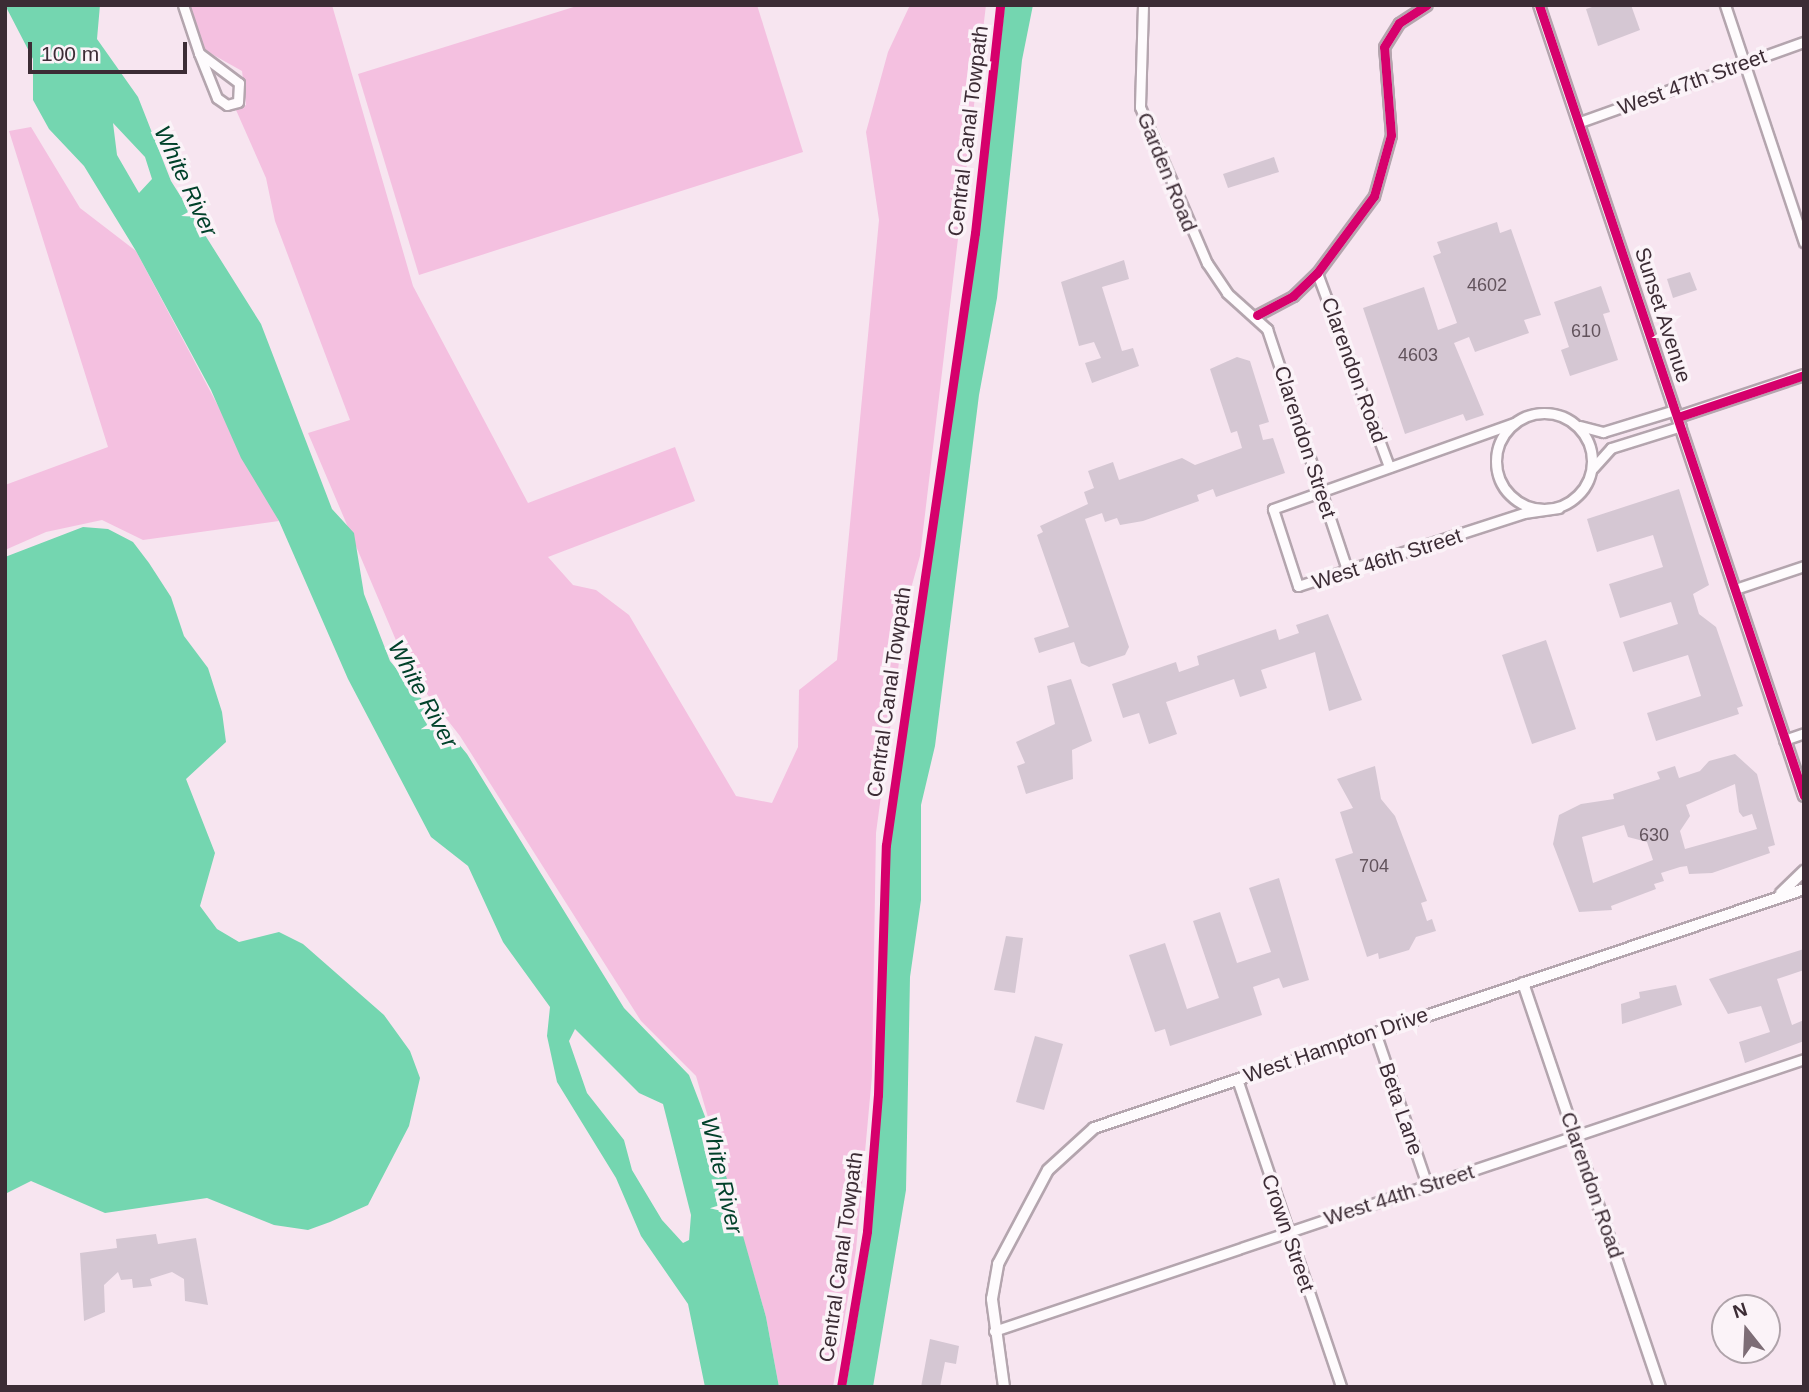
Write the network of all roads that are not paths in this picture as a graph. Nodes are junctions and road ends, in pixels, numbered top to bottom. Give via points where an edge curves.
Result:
1 (183, 5) edge
2 (1143, 5) edge
3 (1427, 5) edge
4 (1539, 5) edge
5 (1725, 5) edge
6 (1804, 42) edge
7 (199, 53) junction
8 (1744, 63) junction
9 (1580, 122) junction
10 (1804, 242) edge
11 (1317, 273) junction
12 (1257, 315) junction
13 (1804, 375) edge
14 (1678, 417) junction
15 (1514, 423) junction
16 (1575, 424) junction
17 (1389, 467) junction
18 (1592, 469) junction
19 (1322, 492) junction
20 (1559, 508) junction
21 (1804, 566) edge
22 (1348, 572) junction
23 (1735, 589) junction
24 (1804, 733) edge
25 (1784, 740) junction
26 (1804, 796) edge
27 (1804, 871) edge
28 (1804, 889) edge
29 (1770, 900) junction
30 (1523, 983) junction
31 (1375, 1032) junction
32 (1804, 1059) edge
33 (1237, 1079) junction
34 (1576, 1136) junction
35 (1427, 1185) junction
36 (1288, 1232) junction
37 (995, 1331) junction
38 (1004, 1387) edge
39 (1341, 1387) edge
40 (1660, 1387) edge

1 - 7 street
2 - 12 street, Garden Road via 1136,88 1141,110 1207,263 1230,296
3 - 11 street via 1399,23 1385,44 1382,66 1391,115 1387,161 1370,202
4 - 9 street, Sunset Avenue
5 - 8 street
6 - 8 street, West 47th Street
7 - 7 street via 218,100 238,102 239,83
8 - 9 street, West 47th Street
8 - 10 street
9 - 14 street, Sunset Avenue
11 - 12 street via 1293,296
11 - 17 street, Clarendon Road
12 - 19 street, Clarendon Street via 1269,333
13 - 14 street, West 46th Street
14 - 16 street, West 46th Street via 1603,432
14 - 18 street, West 46th Street via 1611,448
14 - 23 street, Sunset Avenue
15 - 16 street, West 46th Street via 1544,413
15 - 17 street, West 46th Street
15 - 20 street via 1497,448 1498,478 1506,491 1530,508
16 - 18 street via 1588,441
17 - 19 street, West 46th Street
18 - 20 street, West 46th Street via 1579,495
19 - 22 street, Clarendon Street
19 - 22 street, West 46th Street via 1276,507 1272,514 1299,587
20 - 22 street, West 46th Street via 1524,513
21 - 23 street
23 - 25 street, Sunset Avenue
24 - 25 street
25 - 26 street, Sunset Avenue
27 - 29 street
28 - 29 street, West Hampton Drive
29 - 30 street, West Hampton Drive
30 - 31 street, West Hampton Drive
30 - 34 street, Clarendon Road
31 - 33 street, West Hampton Drive
31 - 35 street, Beta Lane
32 - 34 street, West 44th Street
33 - 36 street, Crown Street
33 - 37 street, West Hampton Drive via 1102,1124 1066,1150 1007,1240 992,1300
34 - 35 street, West 44th Street
34 - 40 street, Clarendon Road
35 - 36 street, West 44th Street
36 - 37 street, West 44th Street
36 - 39 street, Crown Street
37 - 38 street, West Hampton Drive

